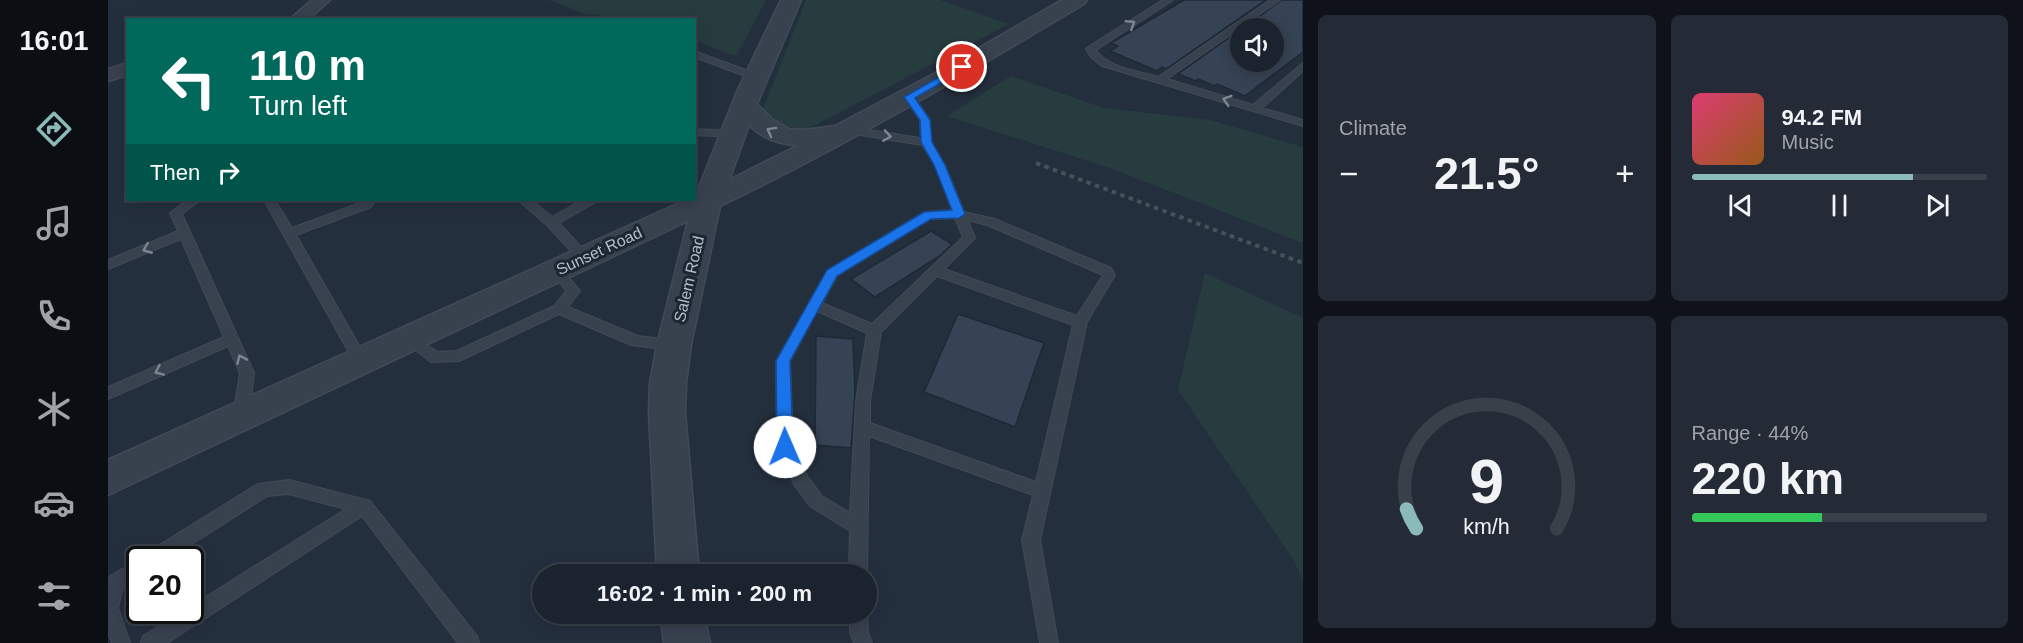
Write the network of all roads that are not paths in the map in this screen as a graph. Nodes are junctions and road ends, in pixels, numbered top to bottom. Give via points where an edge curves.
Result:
1 (322, 0) edge
2 (791, 0) edge
3 (1169, 0) edge
4 (1276, 0) edge
5 (1067, 2) edge
6 (300, 18) edge
7 (696, 55) edge
8 (1303, 66) edge
9 (126, 70) edge
10 (108, 75) edge
11 (756, 76) junction
12 (1160, 80) junction
13 (909, 97) junction
14 (744, 104) junction
15 (1255, 109) junction
16 (1303, 123) edge
17 (848, 130) junction
18 (696, 132) edge
19 (733, 134) junction
20 (926, 142) junction
21 (193, 201) edge
22 (271, 201) edge
23 (365, 201) edge
24 (525, 201) edge
25 (588, 201) edge
26 (707, 201) junction
27 (959, 214) junction
28 (551, 222) junction
29 (185, 233) junction
30 (289, 233) junction
31 (570, 264) junction
32 (108, 265) edge
33 (936, 271) junction
34 (814, 305) junction
35 (559, 309) junction
36 (1080, 322) junction
37 (874, 330) junction
38 (232, 339) junction
39 (408, 339) junction
40 (675, 345) junction
41 (361, 361) junction
42 (108, 393) edge
43 (241, 416) junction
44 (862, 427) junction
45 (108, 478) edge
46 (1042, 491) junction
47 (364, 506) junction
48 (858, 527) junction
49 (173, 546) edge
50 (677, 564) edge
51 (858, 564) edge
52 (126, 576) edge
53 (684, 624) edge
54 (859, 624) edge
55 (122, 643) edge
56 (150, 643) edge
57 (470, 643) edge
58 (687, 643) edge
59 (863, 643) edge
60 (1049, 643) edge

1 - 6 street
2 - 11 street, Salem Road
12 -> 3 lane via 1105,63 1091,49
4 - 12 lane
5 - 13 street, Sunset Road
7 - 11 lane
8 - 15 lane
9 - 10 street
11 - 14 street, Salem Road
15 -> 12 lane
13 - 17 street, Sunset Road
13 - 20 lane via 925,120
17 -> 14 street via 818,136 780,136 762,127
14 - 19 street, Salem Road
15 - 16 lane
17 -> 20 lane
17 - 26 street, Sunset Road
18 - 19 lane
19 - 26 street, Salem Road
20 - 27 lane via 940,165
21 - 29 lane via 176,213
22 - 30 lane
23 - 30 lane via 367,204
24 - 28 lane
25 - 28 lane
26 - 31 street, Sunset Road
26 - 40 street, Salem Road
27 - 33 lane via 969,238
27 - 34 lane via 928,215 832,273
27 - 36 lane via 991,222 1107,271 1110,275
28 - 31 lane
29 -> 32 lane
29 - 38 lane
30 - 41 lane
31 - 35 lane via 573,291
31 - 39 street, Sunset Road
33 - 36 lane
33 - 37 lane
34 - 37 lane
34 - 48 lane via 783,361 785,447 801,481 816,501
35 - 39 lane via 459,356 436,358
35 - 40 lane via 636,341
36 - 46 lane
37 - 44 lane
38 -> 42 lane
43 -> 38 lane via 247,373
39 - 41 street, Sunset Road
40 - 50 street, Salem Road via 666,412
41 - 43 street, Sunset Road
43 - 45 street, Sunset Road
44 - 46 lane
44 - 48 lane
46 - 60 lane via 1031,540
47 - 49 lane via 289,487 264,489
47 - 56 lane
47 - 57 lane
48 - 51 lane
52 - 55 lane via 116,582 109,608
53 - 58 street
54 - 59 lane

